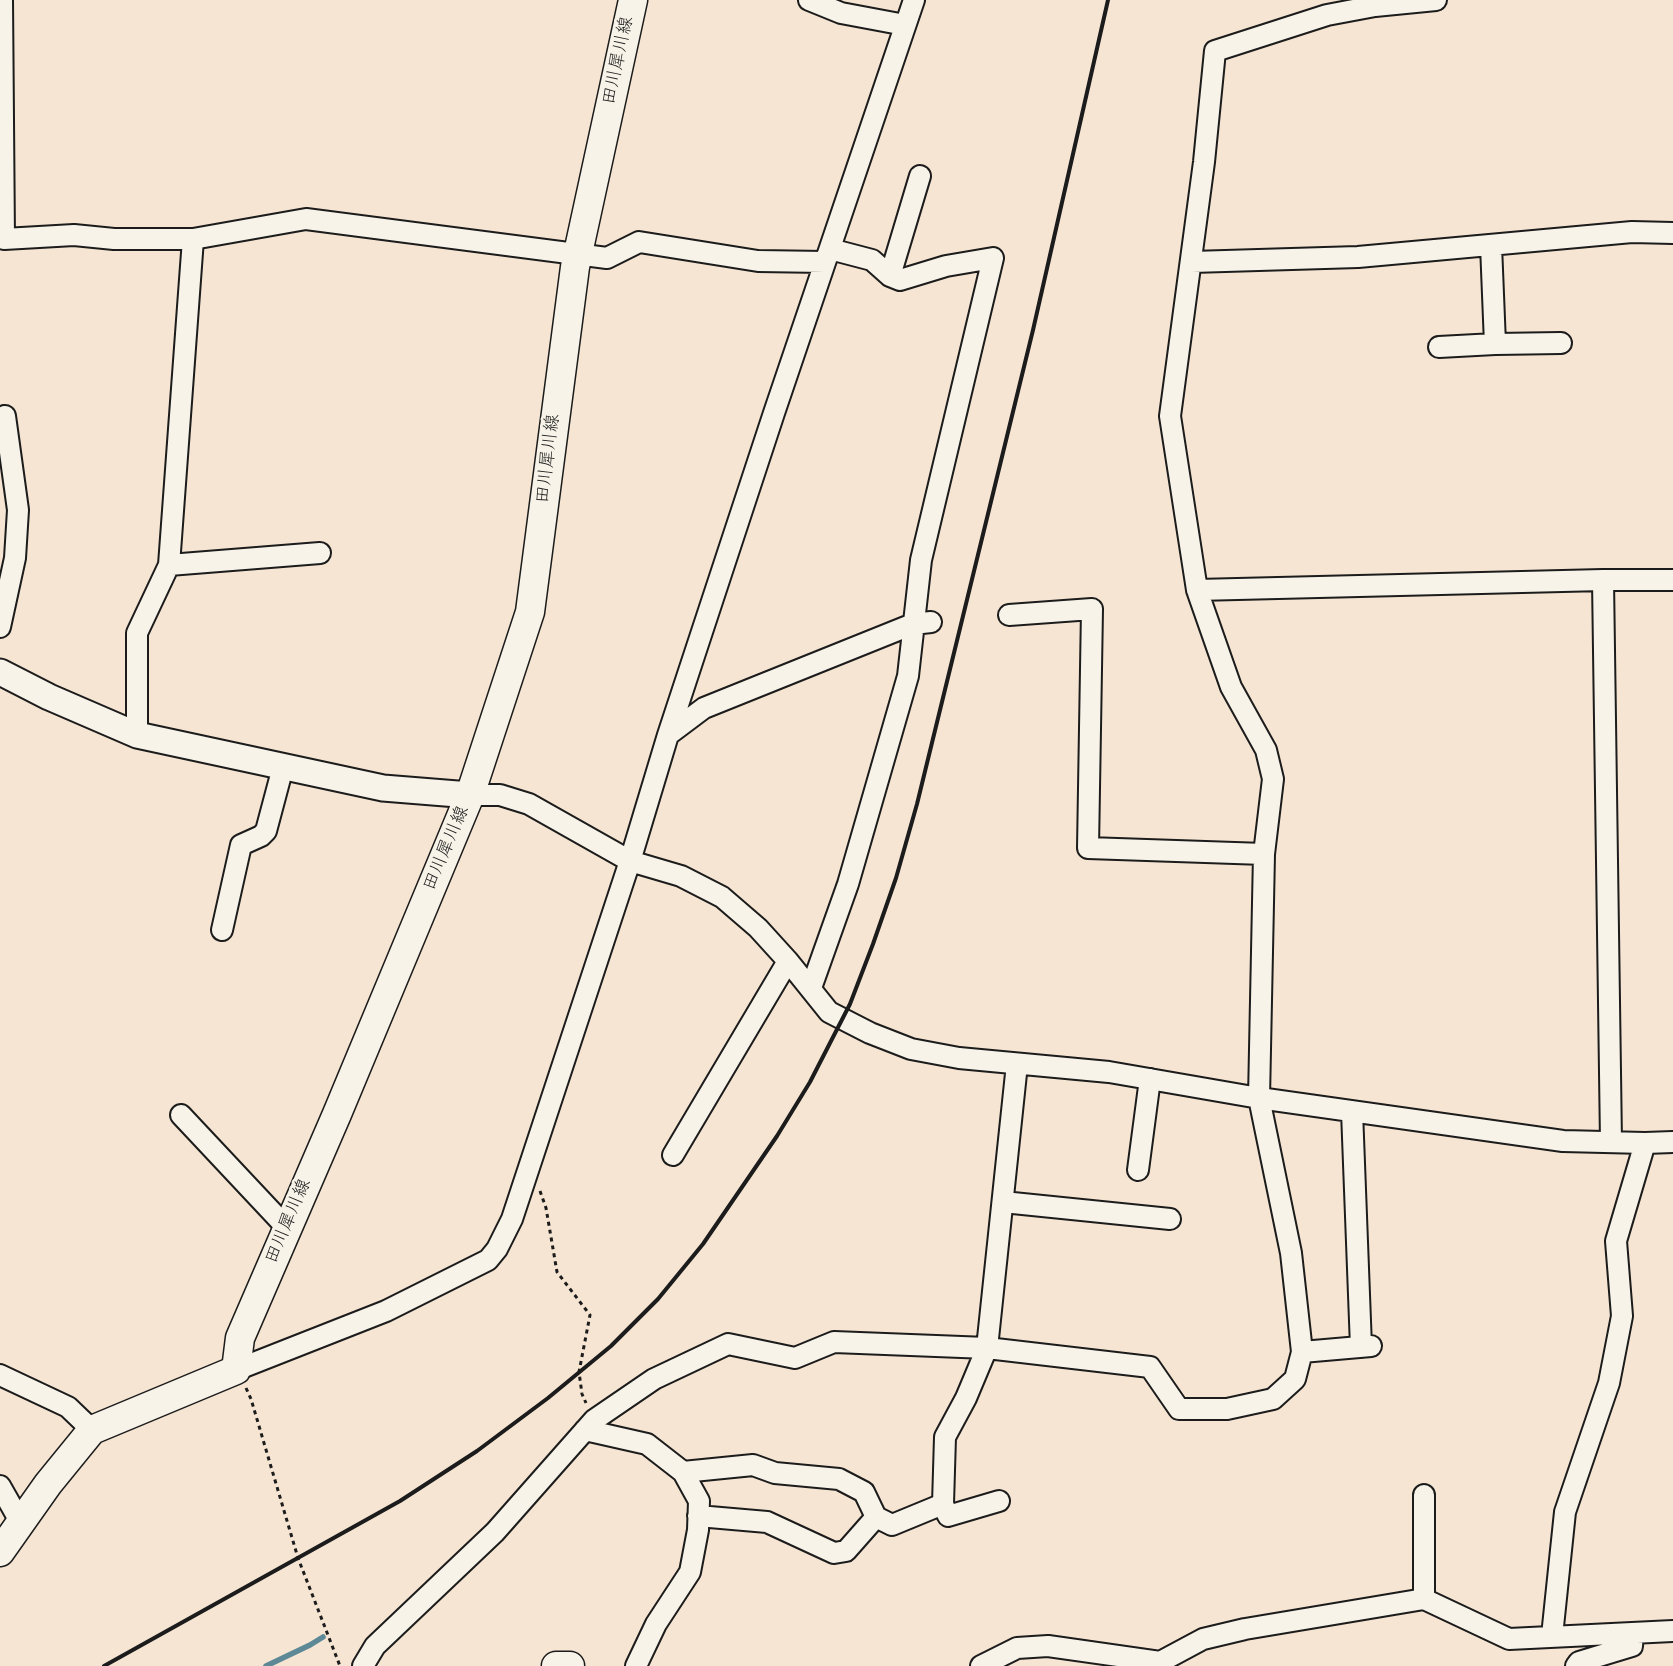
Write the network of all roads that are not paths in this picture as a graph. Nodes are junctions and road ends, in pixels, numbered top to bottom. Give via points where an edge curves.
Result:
1 (2, 0) edge
2 (633, 0) edge
3 (809, 0) edge
4 (914, 0) edge
5 (1436, 0) edge
6 (906, 25) junction
7 (920, 176) dead end
8 (1673, 233) edge
9 (193, 239) junction
10 (1491, 245) junction
11 (578, 253) junction
12 (828, 256) junction
13 (1192, 262) junction
14 (890, 276) junction
15 (1561, 343) dead end
16 (1495, 344) junction
17 (1439, 347) dead end
18 (5, 416) dead end
19 (320, 553) dead end
20 (169, 565) junction
21 (1603, 580) junction
22 (1673, 580) edge
23 (1197, 590) junction
24 (1009, 615) dead end
25 (922, 623) junction
26 (0, 627) edge
27 (0, 672) edge
28 (137, 735) junction
29 (668, 735) junction
30 (283, 766) junction
31 (470, 795) junction
32 (1264, 854) junction
33 (630, 861) junction
34 (222, 930) dead end
35 (788, 961) junction
36 (811, 988) junction
37 (1017, 1064) junction
38 (1150, 1079) junction
39 (1259, 1098) junction
40 (1352, 1111) junction
41 (181, 1115) dead end
42 (1611, 1142) junction
43 (1673, 1142) edge
44 (1645, 1143) junction
45 (673, 1155) dead end
46 (1138, 1170) dead end
47 (1002, 1202) junction
48 (1170, 1219) dead end
49 (288, 1229) junction
50 (987, 1348) junction
51 (1302, 1352) junction
52 (236, 1370) junction
53 (0, 1375) edge
54 (589, 1425) junction
55 (92, 1430) junction
56 (683, 1472) junction
57 (0, 1486) edge
58 (1424, 1495) dead end
59 (999, 1501) dead end
60 (943, 1504) junction
61 (698, 1516) junction
62 (876, 1517) junction
63 (21, 1523) junction
64 (0, 1552) edge
65 (1424, 1598) junction
66 (1673, 1631) edge
67 (1632, 1633) junction
68 (1552, 1636) junction
69 (1159, 1664) edge
70 (363, 1666) edge
71 (556, 1666) edge
72 (570, 1666) edge
73 (636, 1666) edge
74 (982, 1666) edge
75 (1576, 1666) edge

1 - 9 street via 4,239 74,235 114,239
2 - 11 main road, 田川犀川線
3 - 6 street via 841,13
4 - 6 street
5 - 13 street via 1327,15 1215,50
6 - 12 street
7 - 14 street
8 - 10 street via 1632,232
9 - 11 street via 306,219
9 - 20 street
10 - 13 street via 1358,257
10 - 16 street
11 - 12 street via 607,258 639,242 758,261
11 - 31 main road, 田川犀川線 via 530,612
12 - 14 street via 872,260
12 - 29 street
13 - 23 street via 1170,416
14 - 25 street via 900,280 946,266 993,258 921,560
15 - 16 street
16 - 17 street
18 - 26 street via 18,510 15,558
19 - 20 street
20 - 28 street via 136,633
21 - 22 street
21 - 23 street
21 - 42 street
23 - 32 street via 1231,687 1266,750 1274,779
24 - 32 street via 1092,609 1088,848
25 - 29 street via 704,708
25 - 36 street via 848,884
27 - 28 street
28 - 30 street
29 - 33 street
30 - 31 street via 383,788
30 - 34 street via 266,831 241,845
31 - 33 street via 500,795 529,804
31 - 49 main road, 田川犀川線
32 - 39 street
33 - 35 street via 681,876 722,897 758,928
33 - 52 street via 512,1219 497,1249 488,1260 386,1312
35 - 36 street
35 - 45 street
36 - 37 street via 829,1012 911,1049
37 - 38 street
37 - 47 street
38 - 39 street
38 - 46 street
39 - 40 street
39 - 51 street via 1291,1253
40 - 42 street via 1563,1141
40 - 51 street via 1366,1346
41 - 49 street
42 - 44 street
43 - 44 street
44 - 68 street via 1616,1241 1622,1316 1610,1383 1564,1512
47 - 48 street
47 - 50 street
49 - 52 main road, 田川犀川線 via 240,1338
50 - 51 street via 1150,1367 1179,1409 1227,1409 1273,1398 1295,1379
50 - 54 street via 834,1342 795,1358 728,1344 654,1379
50 - 60 street via 945,1437
52 - 55 main road
53 - 55 street via 68,1407
54 - 56 street via 647,1444
54 - 70 street via 495,1532 375,1646
55 - 63 main road
56 - 61 street via 699,1501
56 - 62 street via 753,1465 775,1473 839,1479 864,1492
57 - 63 street
58 - 65 street
59 - 60 street via 948,1516
60 - 62 street via 892,1525
61 - 62 street via 767,1522 834,1553 846,1551
61 - 73 street via 690,1572 656,1624
63 - 64 main road
65 - 68 street via 1508,1639
65 - 69 street via 1203,1638
66 - 67 street
67 - 68 street
67 - 75 street via 1632,1646
69 - 74 street via 1048,1646 1017,1648
71 - 72 main road

